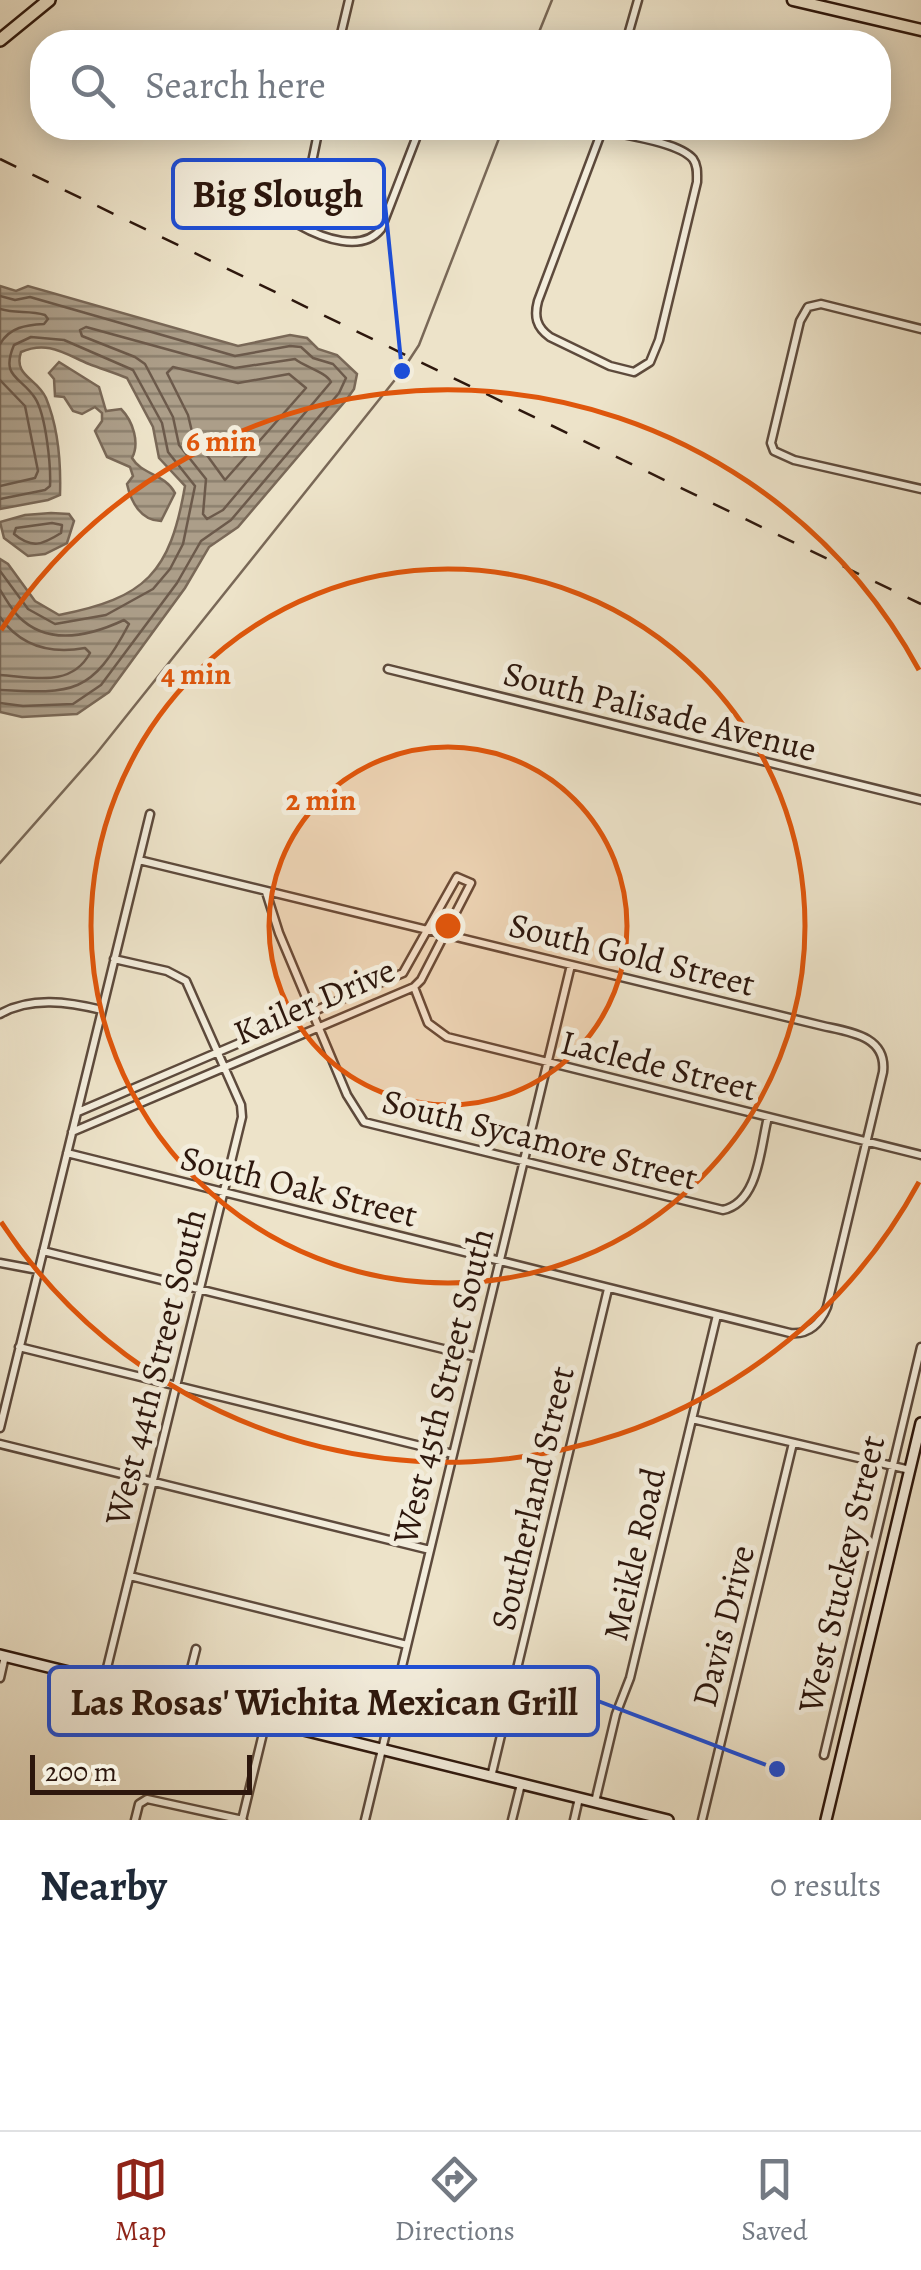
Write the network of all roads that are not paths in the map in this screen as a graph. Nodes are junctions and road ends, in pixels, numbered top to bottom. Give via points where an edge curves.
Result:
1 (49, 0) edge
2 (349, 0) edge
3 (638, 0) edge
4 (793, 0) edge
5 (341, 30) edge
6 (629, 30) edge
7 (921, 30) edge
8 (0, 40) edge
9 (316, 140) edge
10 (415, 140) edge
11 (598, 140) edge
12 (646, 140) edge
13 (921, 329) edge
14 (921, 490) edge
15 (388, 669) dead end
16 (921, 800) edge
17 (150, 814) dead end
18 (139, 860) junction
19 (265, 890) junction
20 (428, 930) junction
21 (444, 934) junction
22 (114, 959) junction
23 (571, 965) junction
24 (414, 987) junction
25 (102, 1010) junction
26 (313, 1012) junction
27 (0, 1014) edge
28 (320, 1027) junction
29 (218, 1052) junction
30 (547, 1063) junction
31 (224, 1067) junction
32 (78, 1112) junction
33 (768, 1117) junction
34 (72, 1132) junction
35 (866, 1142) junction
36 (67, 1154) junction
37 (921, 1155) edge
38 (523, 1162) junction
39 (223, 1194) junction
40 (43, 1251) junction
41 (499, 1262) junction
42 (0, 1263) edge
43 (38, 1270) junction
44 (608, 1289) junction
45 (200, 1290) junction
46 (717, 1315) junction
47 (20, 1346) junction
48 (921, 1347) edge
49 (476, 1357) junction
50 (176, 1386) junction
51 (692, 1419) junction
52 (921, 1423) edge
53 (0, 1425) edge
54 (792, 1443) junction
55 (0, 1444) edge
56 (453, 1454) junction
57 (892, 1466) junction
58 (910, 1470) junction
59 (153, 1482) junction
60 (430, 1550) junction
61 (130, 1576) junction
62 (407, 1645) junction
63 (196, 1649) dead end
64 (3, 1655) edge
65 (0, 1678) edge
66 (294, 1679) dead end
67 (104, 1680) junction
68 (183, 1700) junction
69 (266, 1720) junction
70 (282, 1724) junction
71 (382, 1750) junction
72 (824, 1755) dead end
73 (491, 1776) junction
74 (521, 1784) junction
75 (579, 1798) junction
76 (595, 1802) junction
77 (135, 1820) edge
78 (242, 1820) edge
79 (365, 1820) edge
80 (512, 1820) edge
81 (574, 1820) edge
82 (668, 1820) edge
83 (702, 1820) edge
84 (826, 1820) edge

1 - 8 highway
2 - 5 street
3 - 6 street
4 - 7 main road
9 - 10 street via 299,225 354,242 374,238 381,229
11 - 12 street via 535,312 546,334 634,372 650,362 659,340 697,182 696,164 676,148
13 - 14 street via 812,305 800,321 772,436 780,455
15 - 16 street, South Palisade Avenue
17 - 18 street
18 - 19 street, South Gold Street
18 - 22 street
19 - 20 street, South Gold Street
19 - 26 street, South Sycamore Street
20 - 21 street, South Gold Street
20 - 21 street, Kailer Drive via 456,878 465,879 470,883
20 - 26 street, Kailer Drive via 402,973
21 - 23 street, South Gold Street
21 - 24 street, Kailer Drive
22 - 25 street
22 - 29 street via 186,980
23 - 30 street, West 45th Street South
23 - 35 street, South Gold Street via 858,1034 878,1046 884,1062
24 - 28 street, Kailer Drive
24 - 30 street, Laclede Street via 428,1023 442,1036
25 - 27 street via 66,1002
25 - 32 street
26 - 28 street, South Sycamore Street
26 - 29 street, Kailer Drive
28 - 31 street, Kailer Drive
28 - 38 street, South Sycamore Street via 364,1122
29 - 31 street
29 - 32 street, Kailer Drive
30 - 33 street, Laclede Street
30 - 38 street, West 45th Street South
31 - 34 street, Kailer Drive
31 - 39 street, West 44th Street South via 242,1117
32 - 34 street
33 - 35 street, Laclede Street
33 - 38 street, South Sycamore Street via 749,1192 723,1210
34 - 36 street
35 - 37 street, Laclede Street
35 - 46 street, South Oak Street via 826,1309 810,1330 790,1333
36 - 39 street, South Oak Street
36 - 40 street
38 - 41 street, West 45th Street South
39 - 41 street, South Oak Street
39 - 45 street, West 44th Street South
40 - 43 street
40 - 45 street
41 - 44 street, South Oak Street
41 - 49 street, West 45th Street South
42 - 43 street
43 - 47 street
44 - 46 street, South Oak Street
44 - 73 street, Southerland Street
45 - 49 street
45 - 50 street, West 44th Street South
46 - 51 street, Meikle Road
47 - 50 street
47 - 53 street
48 - 57 street, West Stuckey Street
49 - 56 street, West 45th Street South
50 - 56 street
50 - 59 street, West 44th Street South
51 - 54 street
51 - 76 street, Meikle Road
52 - 58 street
54 - 57 street
54 - 83 street, Davis Drive
55 - 59 street
56 - 60 street, West 45th Street South
57 - 58 street
57 - 72 street, West Stuckey Street
58 - 84 street
59 - 60 street
59 - 61 street, West 44th Street South
60 - 62 street, West 45th Street South
61 - 62 street
61 - 67 street, West 44th Street South
62 - 71 street, West 45th Street South
63 - 68 street
64 - 65 street
64 - 67 street
66 - 70 street
67 - 68 street
68 - 69 street
69 - 70 street
69 - 78 street
70 - 71 street
71 - 73 street
71 - 79 street, West 45th Street South
73 - 74 street
74 - 75 street
74 - 80 street
75 - 76 street
75 - 81 street
76 - 82 street
77 - 78 street via 144,1800

